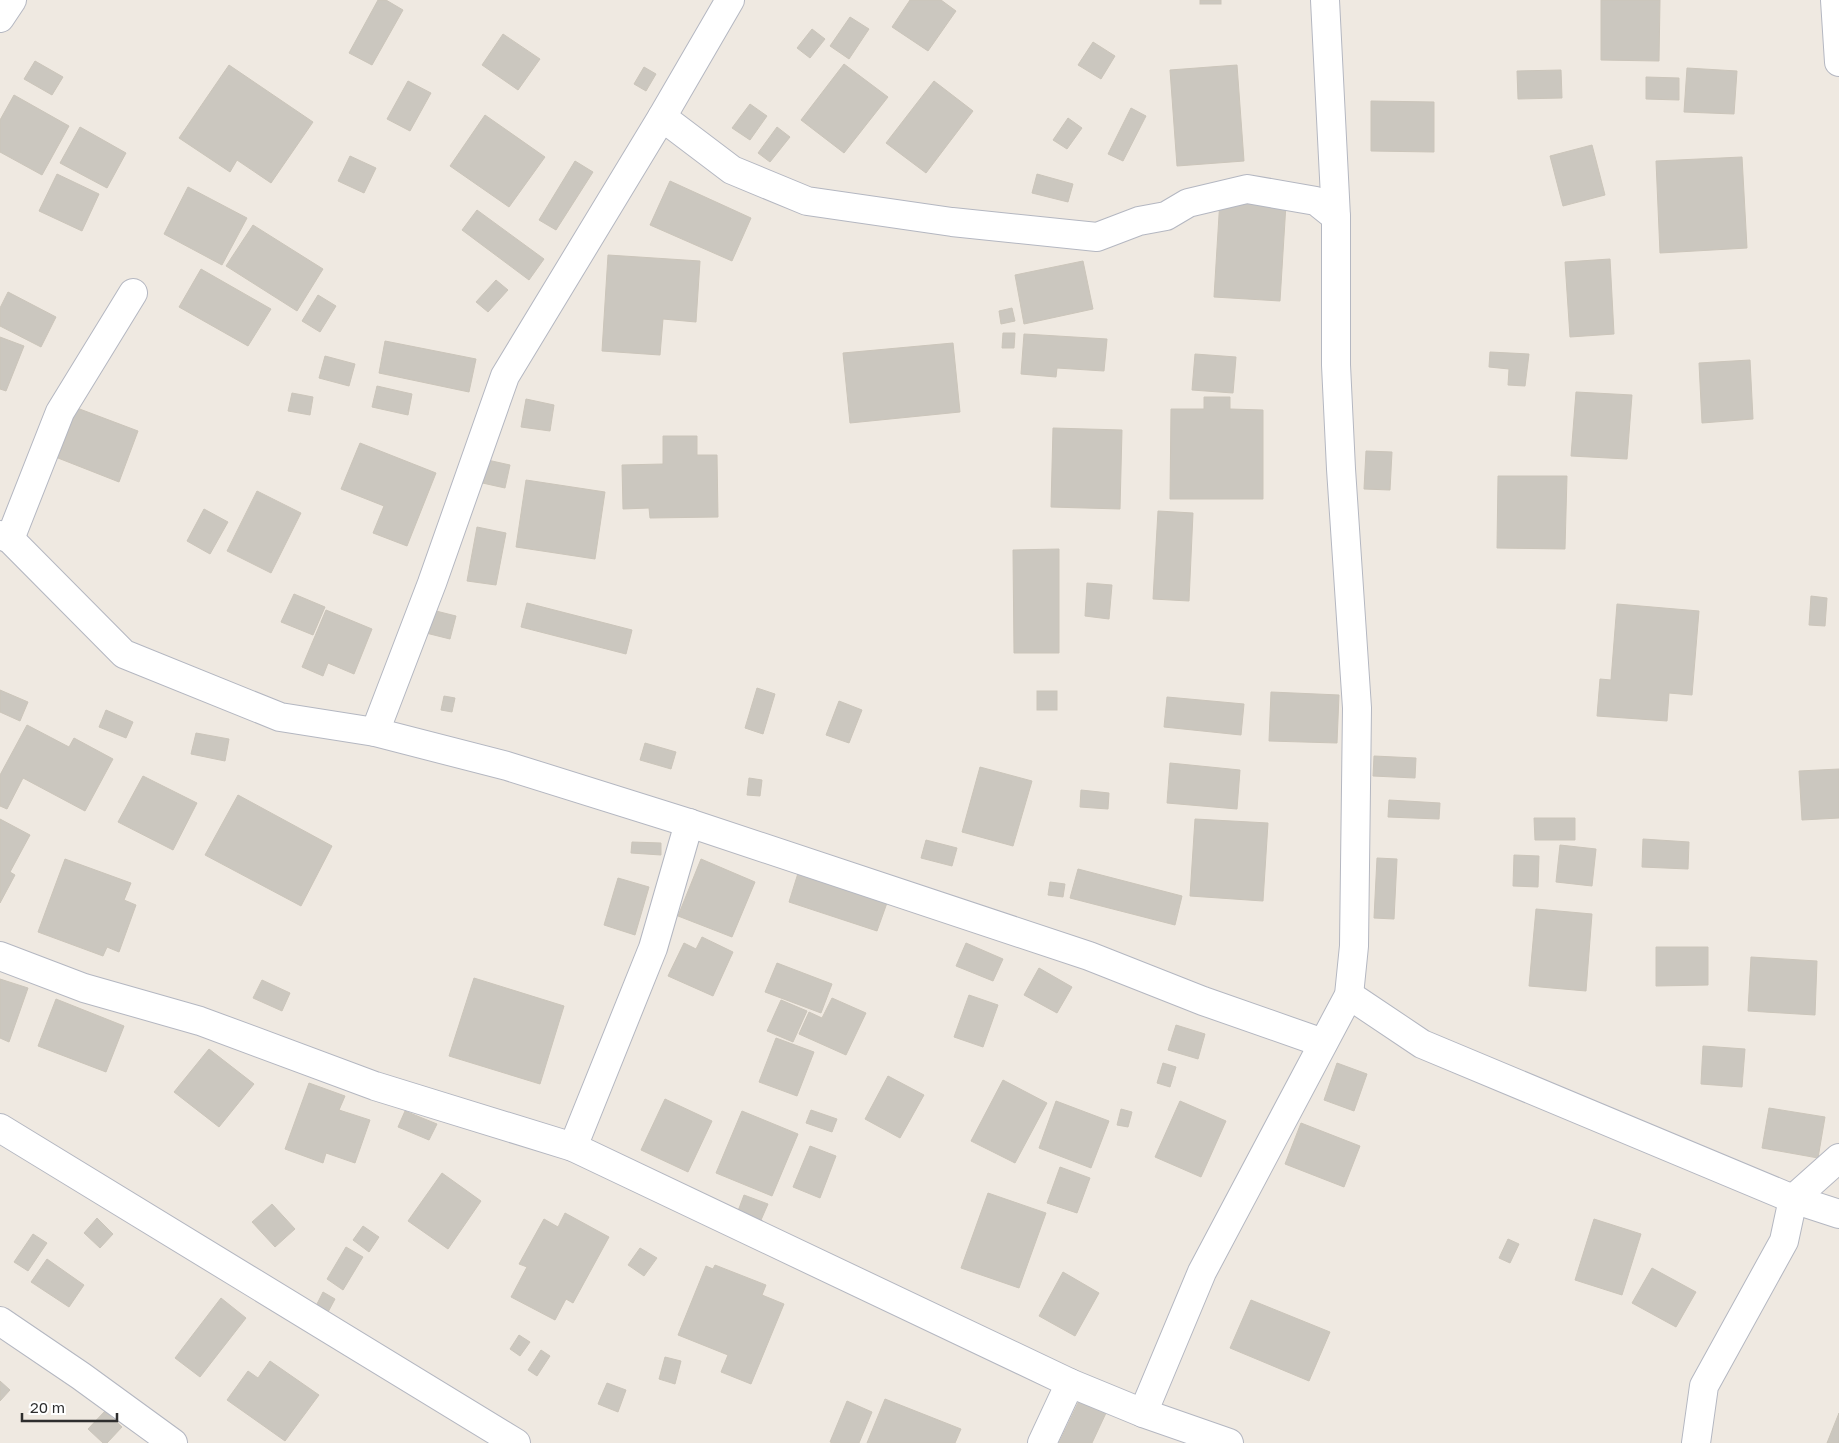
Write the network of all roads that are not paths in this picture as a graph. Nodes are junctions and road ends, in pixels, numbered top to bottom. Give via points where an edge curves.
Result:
1 (12, 0) edge
2 (730, 0) edge
3 (1325, 0) edge
4 (1835, 0) edge
5 (0, 18) edge
6 (1839, 62) edge
7 (662, 117) junction
8 (1336, 217) junction
9 (133, 293) dead end
10 (5, 537) edge
11 (375, 732) junction
12 (690, 823) junction
13 (0, 956) edge
14 (1348, 995) junction
15 (1323, 1044) junction
16 (0, 1128) edge
17 (573, 1147) junction
18 (1839, 1158) edge
19 (1793, 1199) junction
20 (1839, 1214) edge
21 (0, 1320) edge
22 (1070, 1383) junction
23 (1143, 1413) junction
24 (172, 1443) edge
25 (516, 1443) edge
26 (1042, 1443) edge
27 (1228, 1443) edge
28 (1696, 1443) edge

1 - 5 street
2 - 7 street
3 - 8 street
4 - 6 street
7 - 8 street via 732,170 807,201 952,222 1097,237 1139,221 1166,216 1188,203 1247,189 1316,201
7 - 11 street via 505,376
8 - 14 street via 1340,469 1357,708 1354,946
9 - 10 street via 60,412
10 - 11 street via 124,654 280,717
11 - 12 street via 507,766
12 - 15 street via 1089,956
12 - 17 street via 653,948
13 - 17 street via 84,988 200,1020 374,1086
14 - 15 street
14 - 19 street via 1422,1044
15 - 23 street via 1202,1272
16 - 25 street
17 - 22 street
18 - 19 street
19 - 20 street
19 - 28 street via 1784,1241 1704,1386
21 - 24 street
22 - 23 street
22 - 26 street
23 - 27 street

